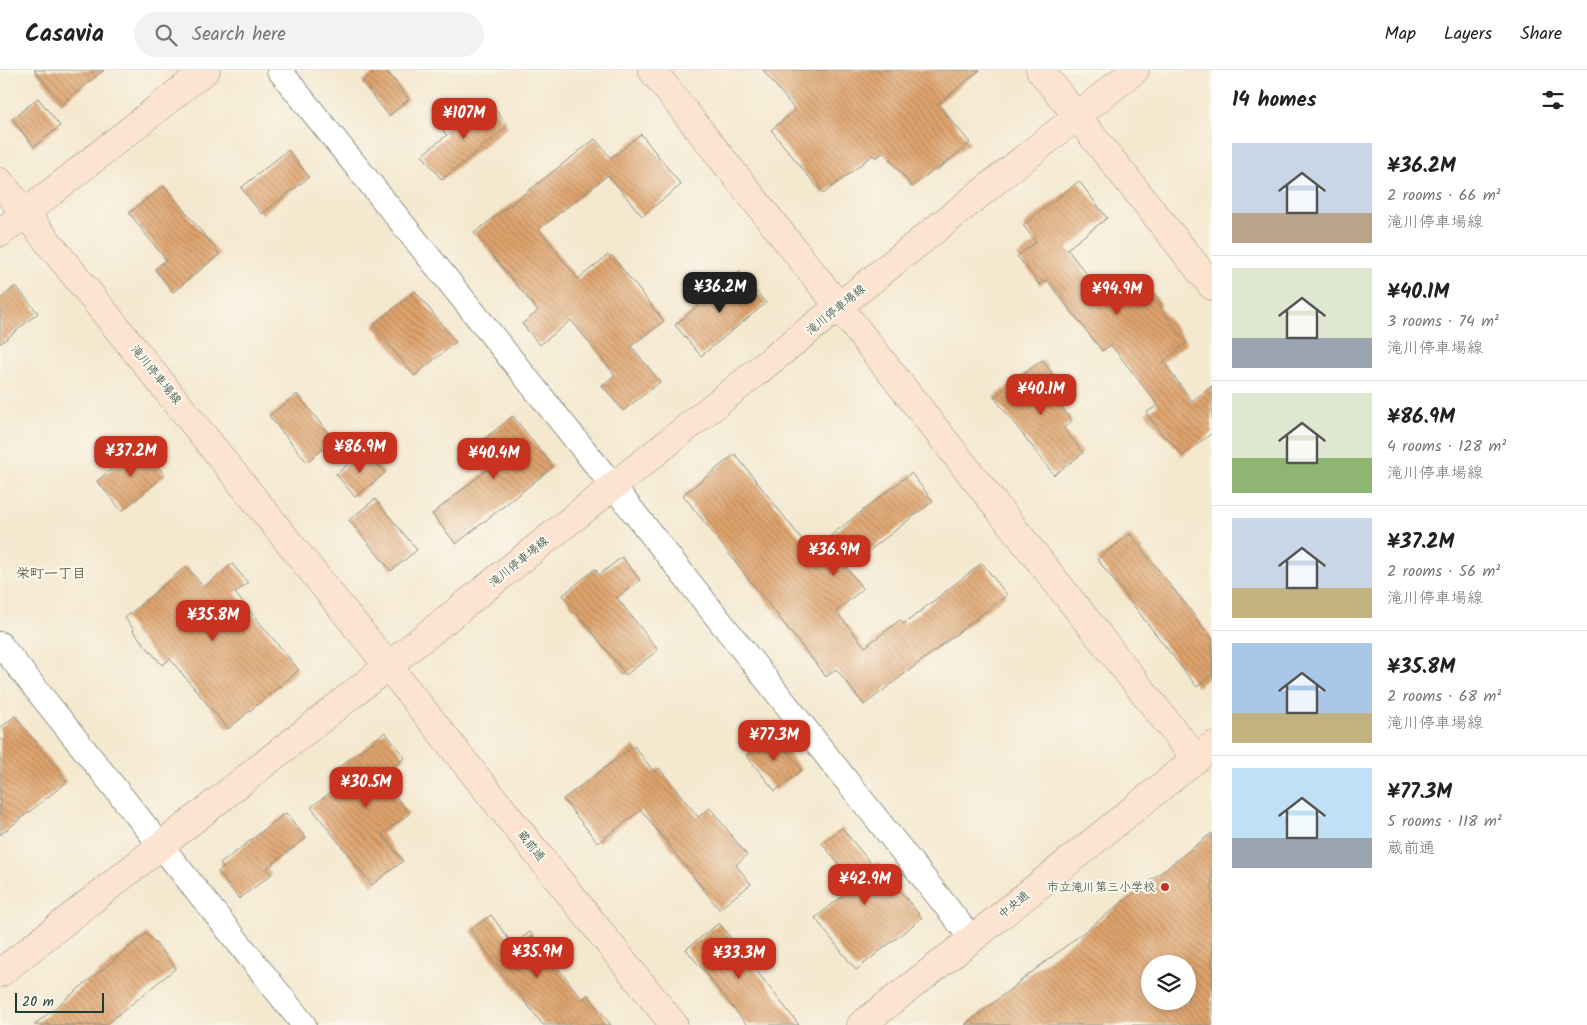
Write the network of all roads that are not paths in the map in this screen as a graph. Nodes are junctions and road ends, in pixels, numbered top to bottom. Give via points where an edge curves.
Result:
1 (206, 70) edge
2 (279, 70) edge
3 (652, 70) edge
4 (1040, 70) edge
5 (1135, 70) edge
6 (1076, 116) junction
7 (0, 182) edge
8 (26, 212) junction
9 (0, 233) edge
10 (1212, 286) edge
11 (839, 308) junction
12 (613, 486) junction
13 (0, 644) edge
14 (388, 666) junction
15 (1204, 752) edge
16 (161, 845) junction
17 (972, 939) junction
18 (0, 973) edge
19 (304, 1025) edge
20 (674, 1025) edge
21 (861, 1025) edge

1 - 8 street
2 - 12 street
3 - 11 street
4 - 6 street
5 - 6 street, 滝川停車場線
6 - 10 street
6 - 11 street, 滝川停車場線
7 - 8 street, 滝川停車場線
8 - 9 street
8 - 14 street, 滝川停車場線
11 - 12 street, 滝川停車場線
11 - 15 street
12 - 14 street, 滝川停車場線
12 - 17 street
13 - 16 street
14 - 16 street
14 - 20 street, 蔵前通
15 - 17 street, 中央通
16 - 18 street
16 - 19 street
17 - 21 street, 中央通

